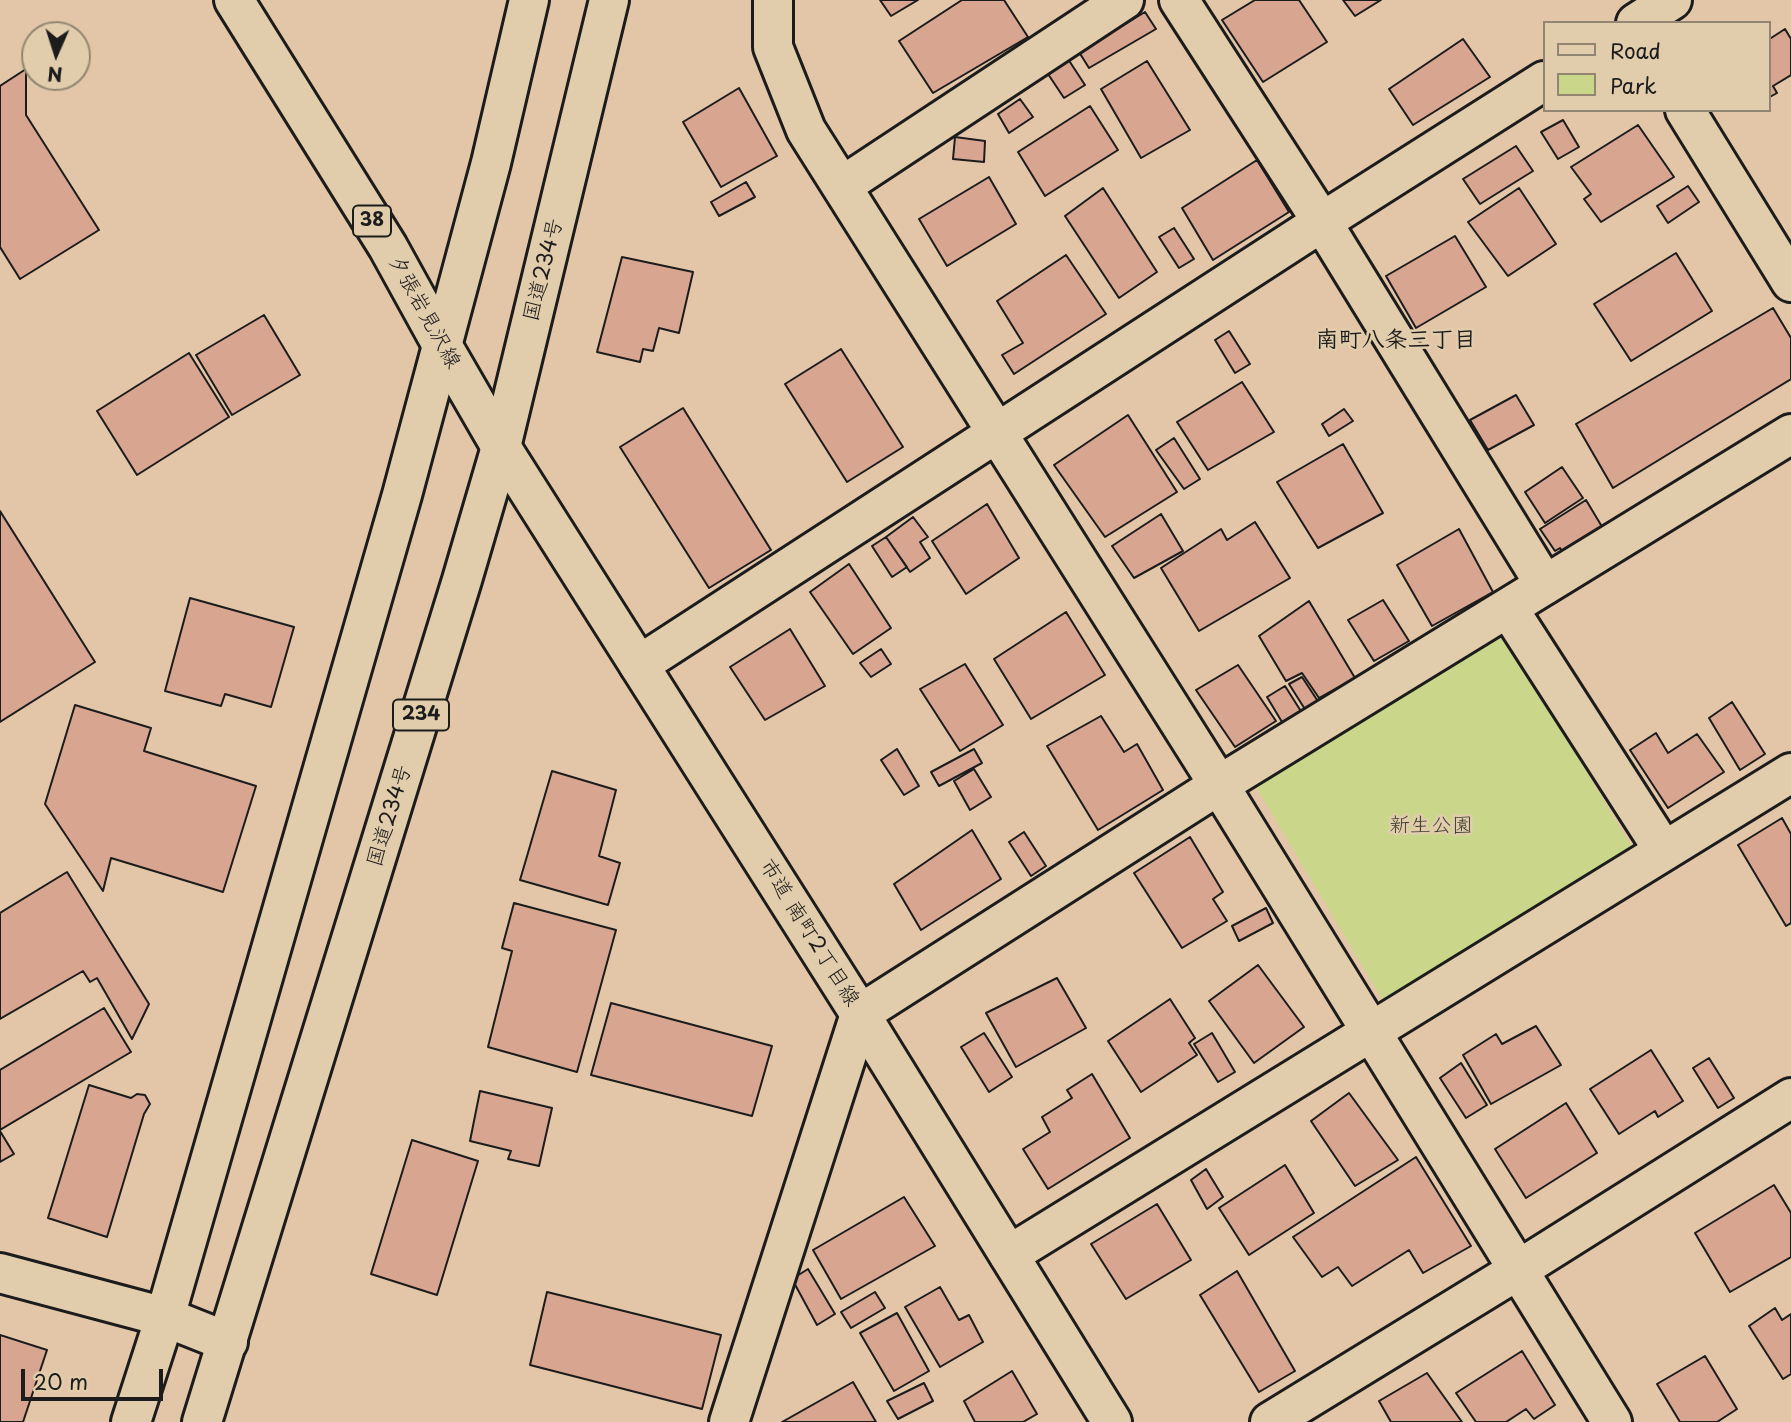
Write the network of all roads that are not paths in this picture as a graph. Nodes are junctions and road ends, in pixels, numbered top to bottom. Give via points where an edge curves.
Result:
1 (234, 0) edge
2 (529, 0) edge
3 (609, 0) edge
4 (773, 0) edge
5 (1124, 0) edge
6 (1179, 0) edge
7 (1616, 0) edge
8 (1672, 0) edge
9 (1630, 21) edge
10 (1639, 21) edge
11 (1542, 82) edge
12 (1686, 112) edge
13 (842, 186) junction
14 (1322, 222) junction
15 (1791, 282) edge
16 (443, 345) junction
17 (998, 433) junction
18 (1791, 434) edge
19 (501, 447) junction
20 (1545, 585) junction
21 (1508, 608) junction
22 (639, 665) junction
23 (1791, 773) edge
24 (1219, 785) junction
25 (1664, 851) junction
26 (860, 1014) junction
27 (1371, 1032) junction
28 (1791, 1098) edge
29 (1009, 1255) junction
30 (1518, 1270) junction
31 (0, 1273) edge
32 (164, 1317) junction
33 (228, 1342) junction
34 (131, 1422) edge
35 (202, 1422) edge
36 (729, 1422) edge
37 (1112, 1422) edge
38 (1270, 1422) edge
39 (1612, 1422) edge

1 - 16 main road, 夕張岩見沢線 / 38 via 388,247
2 - 16 main road
3 - 19 main road, 国道234号 / 234
4 - 13 main road via 773,47 806,130
5 - 13 main road
6 - 14 main road
7 - 9 main road
8 - 10 main road
11 - 14 main road
12 - 15 main road
13 - 17 main road
14 - 17 main road
14 - 20 main road
16 - 19 main road, 夕張岩見沢線 / 38
16 - 32 main road
17 - 22 main road
17 - 24 main road
18 - 20 main road
19 - 22 main road, 市道 南町2丁目線
19 - 33 main road, 国道234号 / 234
20 - 21 main road
21 - 24 main road
21 - 25 main road
22 - 26 main road, 市道 南町2丁目線
23 - 25 main road
24 - 26 main road
24 - 27 main road
25 - 27 main road
26 - 29 main road, 市道 南町2丁目線
26 - 36 main road
27 - 29 main road
27 - 30 main road
28 - 30 main road
29 - 37 main road, 市道 南町2丁目線
30 - 38 main road
30 - 39 main road
31 - 32 main road
32 - 33 main road
32 - 34 main road
33 - 35 main road, 国道234号 / 234

